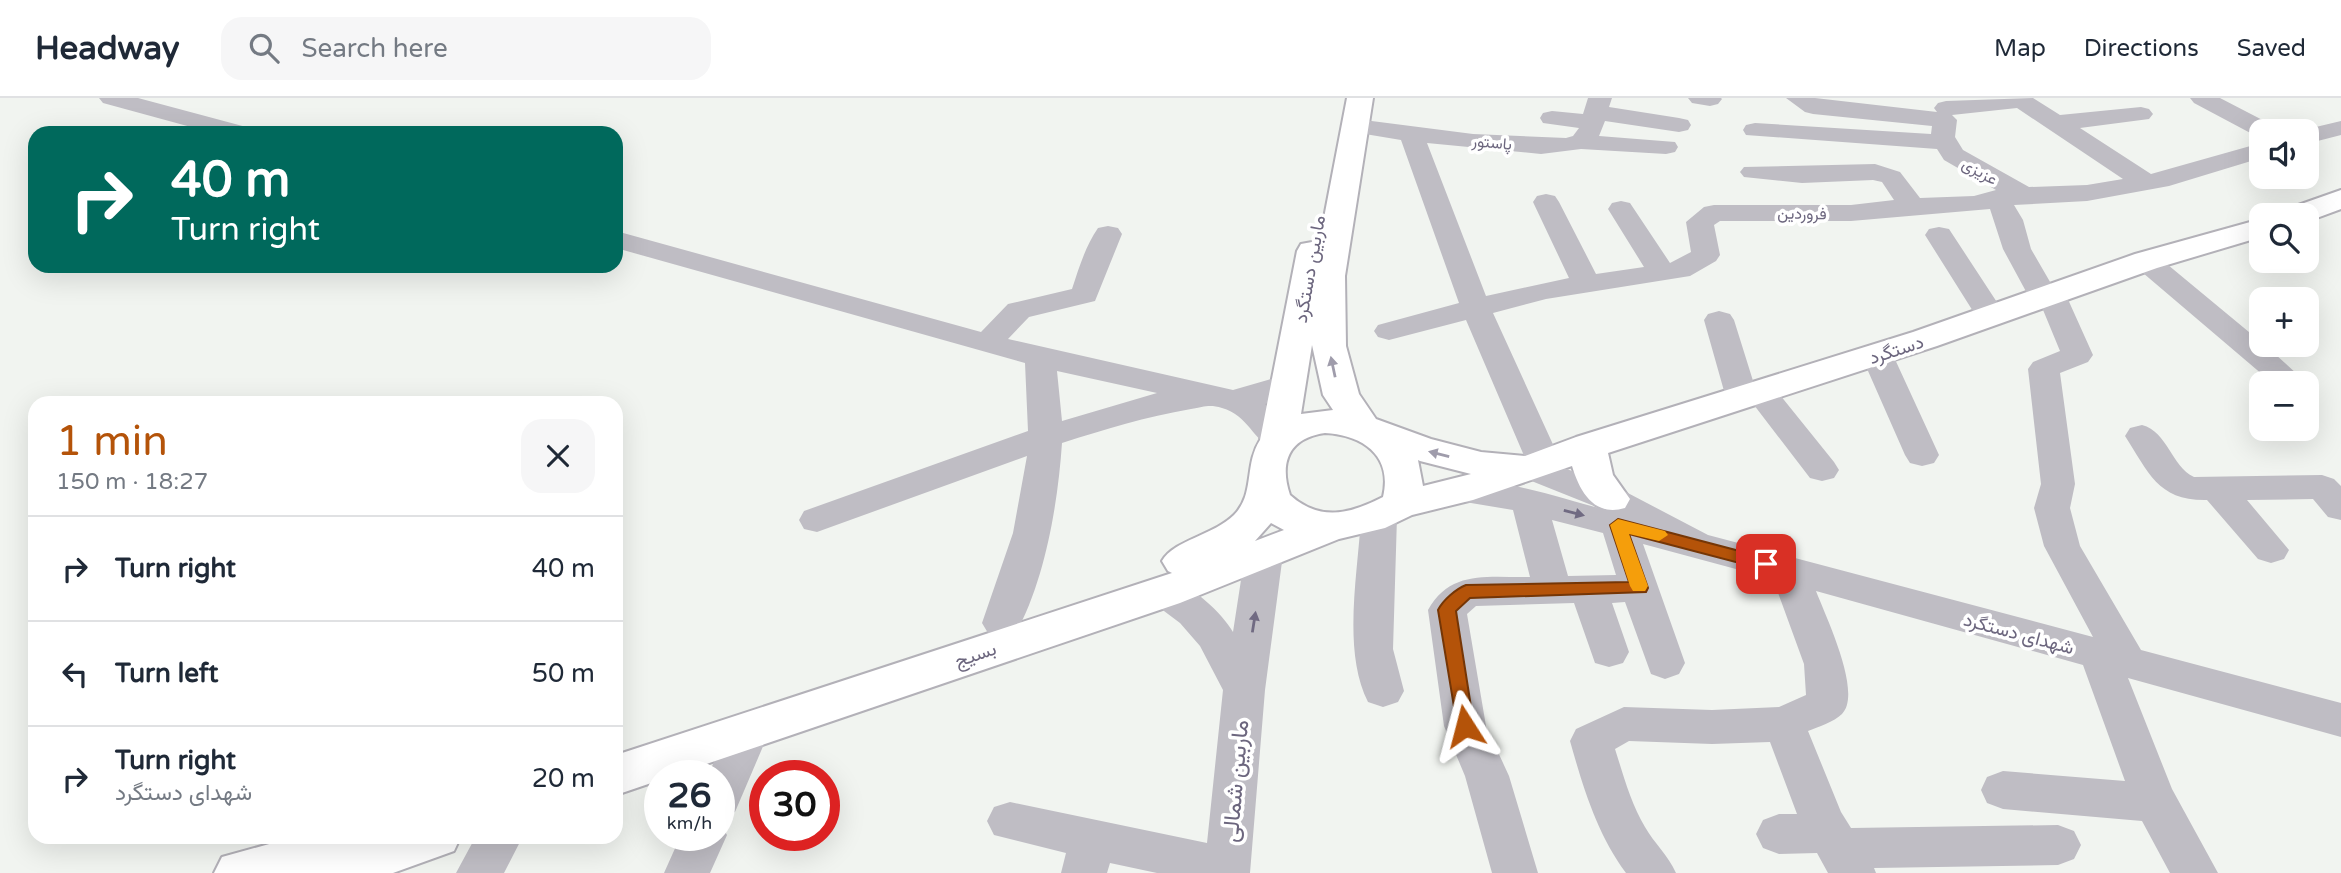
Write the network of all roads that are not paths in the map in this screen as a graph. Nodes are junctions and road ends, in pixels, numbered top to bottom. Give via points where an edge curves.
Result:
1 (111, 98) edge
2 (1340, 98) edge
3 (1798, 98) edge
4 (1843, 104) edge
5 (2203, 110) edge
6 (1358, 112) edge
7 (2141, 114) dead end
8 (1945, 117) edge
9 (1552, 118) dead end
10 (1592, 118) edge
11 (2056, 123) junction
12 (1679, 125) dead end
13 (215, 126) edge
14 (2341, 128) edge
15 (1755, 130) dead end
16 (1411, 134) junction
17 (2319, 134) edge
18 (2249, 137) edge
19 (1450, 139) junction
20 (1666, 147) dead end
21 (2249, 148) edge
22 (1464, 169) dead end
23 (1753, 172) dead end
24 (2146, 182) junction
25 (2010, 197) junction
26 (2341, 199) edge
27 (1546, 202) dead end
28 (1912, 206) junction
29 (2319, 207) edge
30 (1621, 209) dead end
31 (2249, 231) edge
32 (1108, 233) dead end
33 (1940, 235) dead end
34 (623, 241) edge
35 (2146, 261) junction
36 (1662, 272) junction
37 (1587, 284) junction
38 (2048, 296) junction
39 (1476, 309) junction
40 (1315, 313) junction
41 (1992, 316) junction
42 (1718, 320) dead end
43 (1389, 331) dead end
44 (987, 344) junction
45 (1877, 355) junction
46 (1040, 358) junction
47 (2277, 371) edge
48 (1289, 384) junction
49 (1751, 395) junction
50 (1233, 400) junction
51 (1363, 427) junction
52 (2142, 436) dead end
53 (1045, 437) junction
54 (1278, 440) junction
55 (1589, 446) junction
56 (1922, 455) dead end
57 (1822, 470) dead end
58 (1534, 477) junction
59 (2217, 489) junction
60 (1268, 490) junction
61 (2341, 508) edge
62 (1390, 510) junction
63 (1615, 512) junction
64 (817, 520) dead end
65 (1332, 527) junction
66 (2271, 550) dead end
67 (1264, 554) junction
68 (1789, 570) junction
69 (1640, 588) junction
70 (1571, 589) junction
71 (1165, 592) junction
72 (1002, 623) junction
73 (1609, 652) dead end
74 (2113, 658) junction
75 (1665, 663) dead end
76 (1244, 690) junction
77 (1383, 691) dead end
78 (2341, 720) edge
79 (1784, 724) junction
80 (749, 730) junction
81 (623, 749) edge
82 (735, 762) edge
83 (623, 773) edge
84 (2003, 790) dead end
85 (2158, 803) junction
86 (1010, 821) dead end
87 (1779, 834) dead end
88 (341, 844) edge
89 (413, 844) edge
90 (496, 844) edge
91 (2058, 845) dead end
92 (697, 851) edge
93 (1840, 851) edge
94 (1089, 856) edge
95 (1227, 870) edge
96 (240, 873) edge
97 (328, 873) edge
98 (479, 873) edge
99 (687, 873) edge
100 (1514, 873) edge
101 (1653, 873) edge
102 (2195, 873) edge

1 - 13 street
2 - 40 main road, ماربین دستگرد
3 - 4 street via 1813,107
4 - 8 street
5 - 18 street
6 - 16 street, پاستور
6 - 40 main road, ماربین دستگرد via 1329,276
7 - 11 street
8 - 11 street via 2022,101
8 - 15 street
8 - 25 street, عزیزی via 1952,155
9 - 10 street
10 - 12 street
10 - 19 street, پاستور via 1566,145
10 - 20 street
11 - 24 street
14 - 17 street
16 - 19 street, پاستور
16 - 39 street
19 - 22 street
21 - 24 street, فروردین
23 - 28 street via 1875,172 1891,177
24 - 25 street, فروردین via 2087,193
25 - 28 street, فروردین via 1974,204
25 - 38 street via 2009,220 2017,249
26 - 29 main road
27 - 37 street
28 - 36 street, فروردین via 1851,213 1714,213 1700,222 1706,255 1680,270
30 - 36 street
31 - 35 main road, دستگرد
32 - 44 street via 1085,295 1019,310
33 - 41 street
34 - 44 street
35 - 38 main road, دستگرد
35 - 47 street
36 - 37 street, فروردین
37 - 39 street, فروردین
38 - 41 main road, دستگرد
38 - 74 street via 2077,355 2044,369 2057,484 2052,508 2062,546
39 - 43 street, فروردین
39 - 58 street
40 - 48 main road, ماربین دستگرد
51 -> 40 main road, ماربین دستگرد via 1341,396
41 - 45 main road, دستگرد
42 - 49 street
44 - 46 street
45 - 49 main road, دستگرد
45 - 56 street
46 - 50 street
46 - 53 street
48 - 50 street
48 - 54 main road, ماربین دستگرد
49 - 55 main road, دستگرد
49 - 57 street
50 - 53 street via 1153,404
50 - 54 street via 1258,412
51 - 54 main road via 1345,422 1309,423
58 -> 51 main road, دستگرد via 1420,449
51 - 62 main road via 1398,459 1407,486
52 - 59 street via 2173,481 2189,489
53 - 64 street
53 - 72 street via 1040,485 1019,580
54 - 60 main road via 1267,471
55 - 58 main road, دستگرد
55 - 63 main road via 1591,470
58 - 62 main road, دستگرد
58 - 63 street, شهدای دستگرد
58 - 70 street
59 - 61 street via 2322,487
59 - 66 street
60 - 65 main road via 1288,515
60 - 72 main road, بسیج via 1254,518 1207,552
62 - 65 main road
62 - 77 street via 1373,649
63 - 68 street, شهدای دستگرد via 1696,545
63 - 69 street
65 - 67 main road, بسیج
67 - 71 main road, بسیج
76 -> 67 street, ماربین شمالی
68 - 74 street, شهدای دستگرد
68 - 79 street via 1824,664 1827,703
69 - 70 street
69 - 75 street
70 - 73 street
70 - 100 street via 1466,592 1447,610 1465,726 1487,776
71 - 76 street via 1215,636
71 - 80 main road, بسیج
72 - 81 main road, بسیج
74 - 78 street, شهدای دستگرد
74 - 85 street via 2117,708
76 - 95 street, ماربین شمالی
79 - 93 street
79 - 101 street via 1624,724 1591,741 1627,839
80 - 82 street
80 - 83 main road, بسیج
84 - 85 street
85 - 102 street
86 - 94 street
87 - 93 street
88 - 96 main road
89 - 97 main road
90 - 98 street
91 - 93 street
92 - 99 street
94 - 95 street

